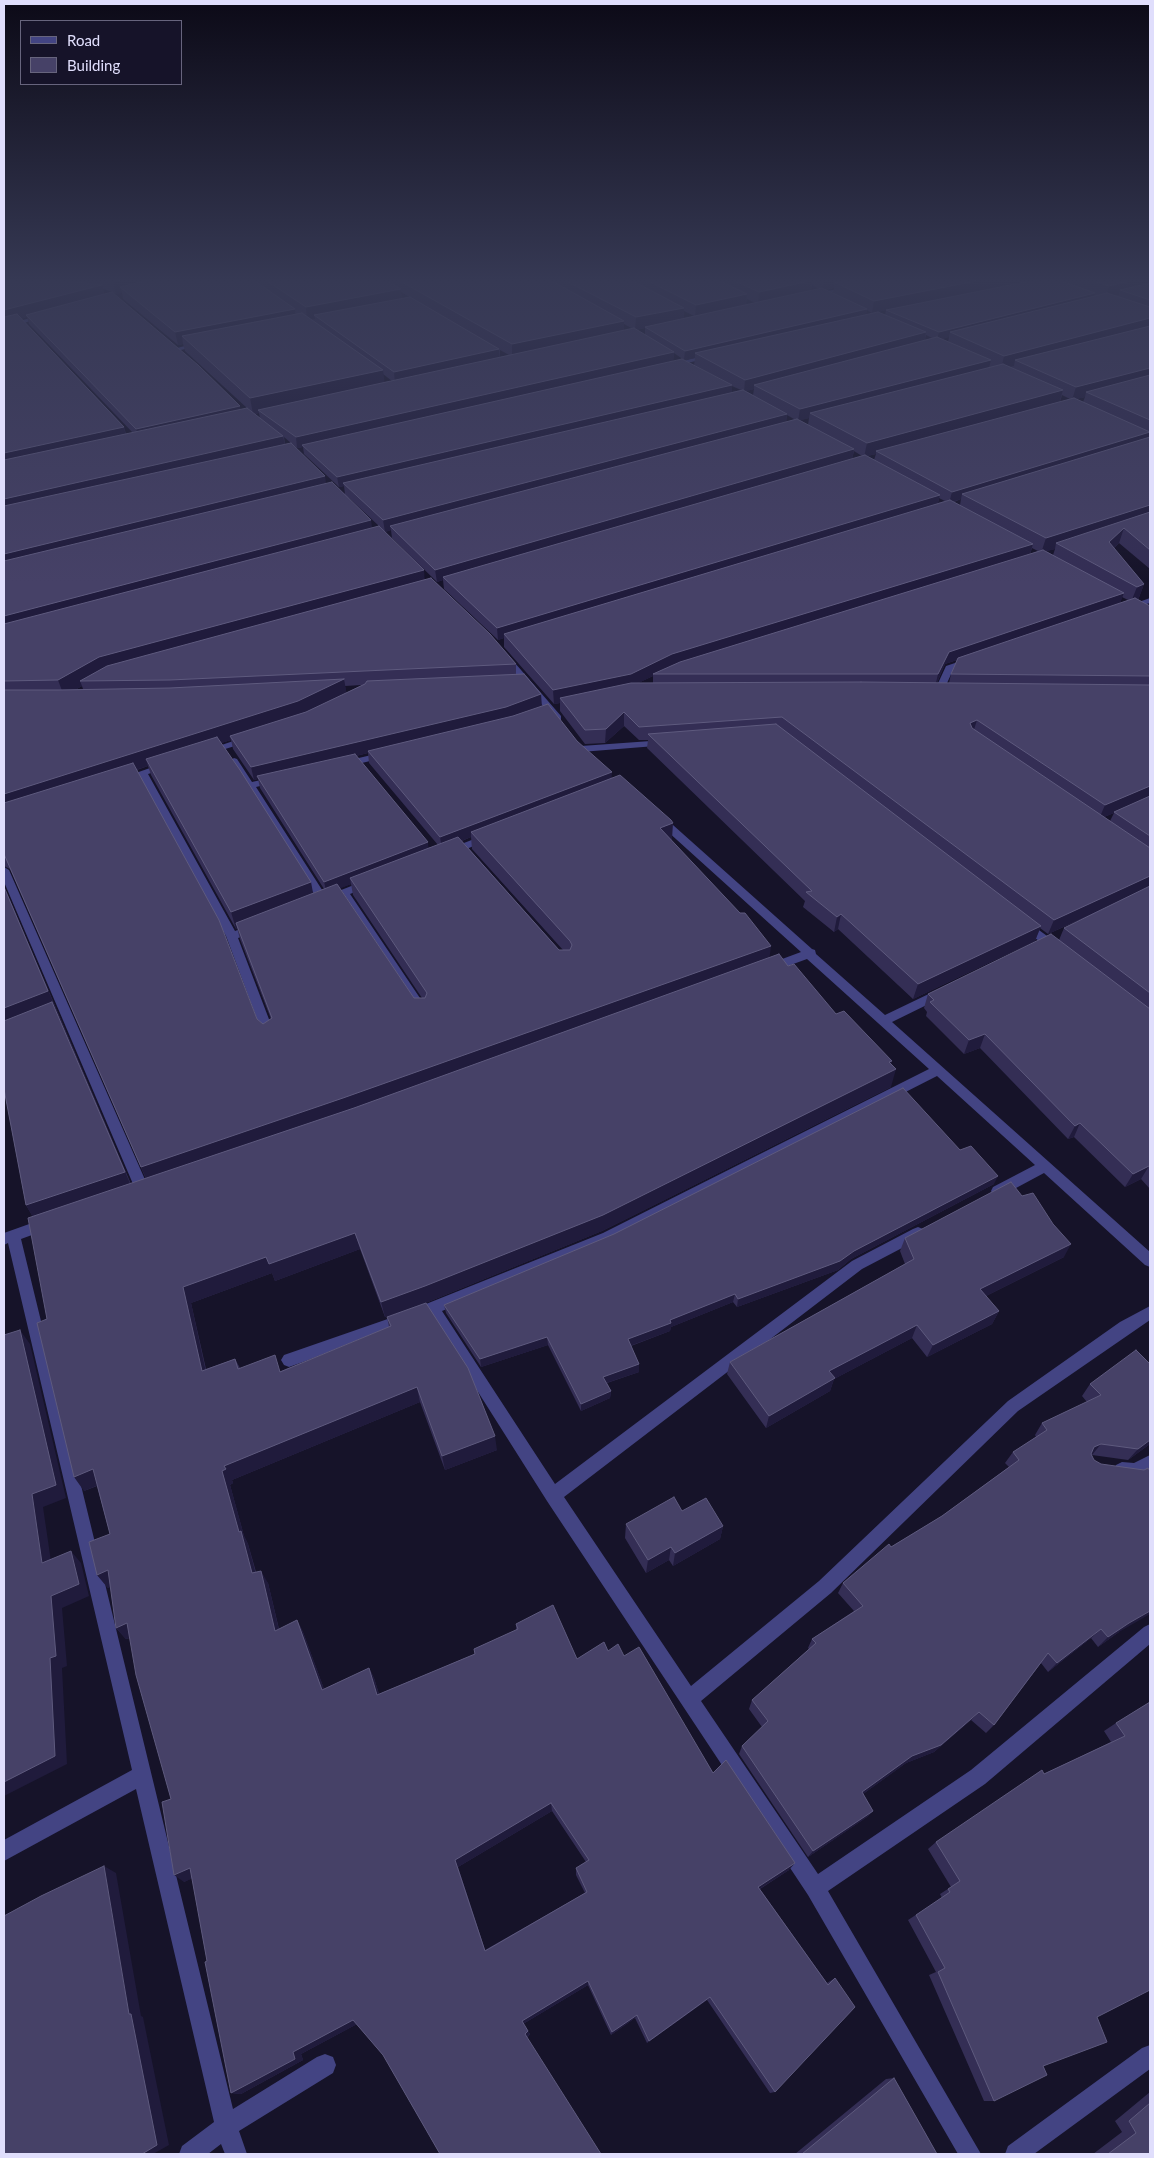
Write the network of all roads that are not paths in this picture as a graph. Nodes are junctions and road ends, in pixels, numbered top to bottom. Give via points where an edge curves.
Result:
1 (1150, 600) edge
2 (1128, 607) edge
3 (501, 652) edge
4 (976, 659) edge
5 (940, 692) edge
6 (566, 729) edge
7 (260, 735) edge
8 (679, 742) edge
9 (224, 747) junction
10 (398, 752) edge
11 (196, 756) edge
12 (178, 761) edge
13 (595, 761) edge
14 (332, 767) edge
15 (142, 773) junction
16 (287, 777) edge
17 (114, 782) edge
18 (250, 785) junction
19 (651, 811) edge
20 (498, 833) edge
21 (438, 856) edge
22 (4, 870) edge
23 (378, 880) edge
24 (344, 893) junction
25 (1016, 918) edge
26 (260, 926) edge
27 (232, 936) junction
28 (811, 953) junction
29 (1063, 954) edge
30 (755, 974) edge
31 (953, 987) edge
32 (422, 1010) edge
33 (885, 1020) junction
34 (269, 1035) edge
35 (939, 1070) junction
36 (1045, 1166) junction
37 (143, 1191) edge
38 (985, 1198) edge
39 (60, 1220) edge
40 (934, 1225) edge
41 (8, 1237) edge
42 (1150, 1261) edge
43 (433, 1309) junction
44 (1150, 1312) edge
45 (289, 1360) dead end
46 (1150, 1463) edge
47 (1107, 1468) edge
48 (553, 1495) junction
49 (1150, 1633) edge
50 (689, 1699) junction
51 (142, 1775) junction
52 (4, 1851) edge
53 (814, 1888) junction
54 (1150, 2056) edge
55 (324, 2065) dead end
56 (226, 2126) junction
57 (190, 2154) edge
58 (236, 2154) edge
59 (970, 2154) edge
60 (1016, 2154) edge

1 - 2 street
3 - 6 street via 522,682
4 - 5 street via 949,668
7 - 9 street
8 - 13 street via 579,746
9 - 11 street
9 - 18 street
10 - 14 street via 363,765
12 - 15 street
15 - 17 street
15 - 27 street
16 - 18 street
18 - 24 street via 320,902
19 - 28 street
20 - 21 street via 465,851
22 - 37 street via 61,1012
23 - 24 street
24 - 32 street
25 - 29 street
26 - 27 street
27 - 34 street
28 - 30 street
28 - 33 street
31 - 33 street
33 - 35 street
35 - 36 street
35 - 43 street via 608,1237
36 - 38 street
36 - 42 street
39 - 41 street
40 - 48 street via 857,1266
41 - 51 street
43 - 45 street
43 - 48 street
44 - 50 street via 1013,1406 825,1587
46 - 47 street via 1135,1471
48 - 50 street
49 - 53 street via 978,1777
50 - 53 street
51 - 52 street
51 - 56 street
53 - 59 street
54 - 60 street
55 - 56 street
56 - 57 street
56 - 58 street

